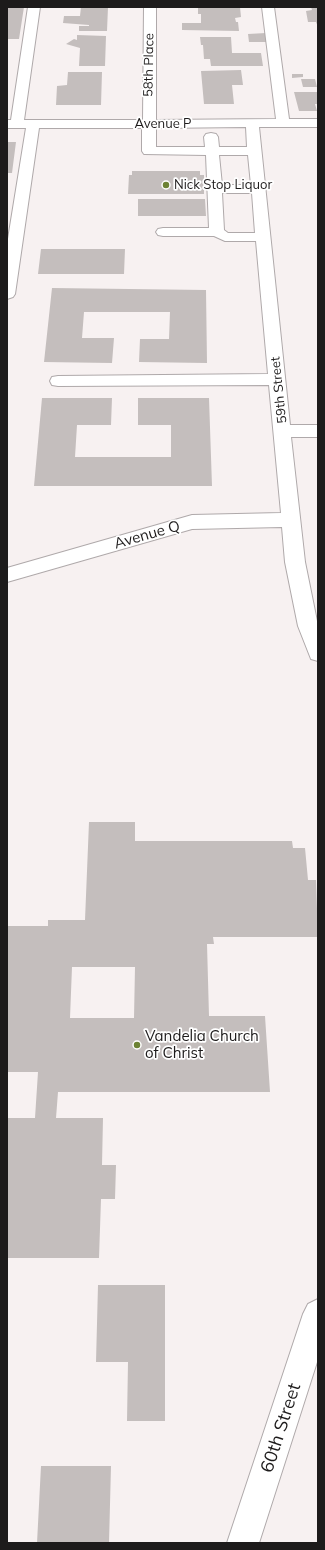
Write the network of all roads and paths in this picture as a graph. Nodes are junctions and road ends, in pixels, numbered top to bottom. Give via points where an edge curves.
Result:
1 (34, 7) edge
2 (150, 7) edge
3 (268, 7) edge
4 (210, 123) junction
5 (283, 123) junction
6 (318, 123) edge
7 (12, 124) edge
8 (33, 124) junction
9 (148, 124) junction
10 (252, 124) junction
11 (212, 151) junction
12 (255, 151) junction
13 (215, 189) junction
14 (259, 189) junction
15 (163, 232) dead end
16 (217, 232) junction
17 (264, 237) junction
18 (7, 294) edge
19 (278, 379) junction
20 (58, 381) dead end
21 (283, 431) junction
22 (318, 431) edge
23 (291, 520) junction
24 (7, 575) edge
25 (318, 653) edge
26 (318, 1314) edge
27 (243, 1543) edge

1 - 7 street
2 - 9 street, 58th Place
3 - 5 street
4 - 9 street, Avenue P
4 - 10 street, Avenue P
4 - 11 street
5 - 6 street, Avenue P
5 - 10 street, Avenue P
7 - 8 street, Avenue P
8 - 9 street, Avenue P
8 - 18 street
9 - 11 street, 58th Place via 148,151
10 - 12 street, 59th Street
11 - 12 street
11 - 13 street
12 - 14 street, 59th Street
13 - 14 street
13 - 16 street
14 - 17 street, 59th Street
15 - 16 street
16 - 17 street via 225,237
17 - 19 street, 59th Street
19 - 20 street
19 - 21 street, 59th Street
21 - 22 street
21 - 23 street, 59th Street
23 - 24 street, Avenue Q via 192,522
23 - 25 street, 59th Street via 295,562 308,626
26 - 27 street, 60th Street

